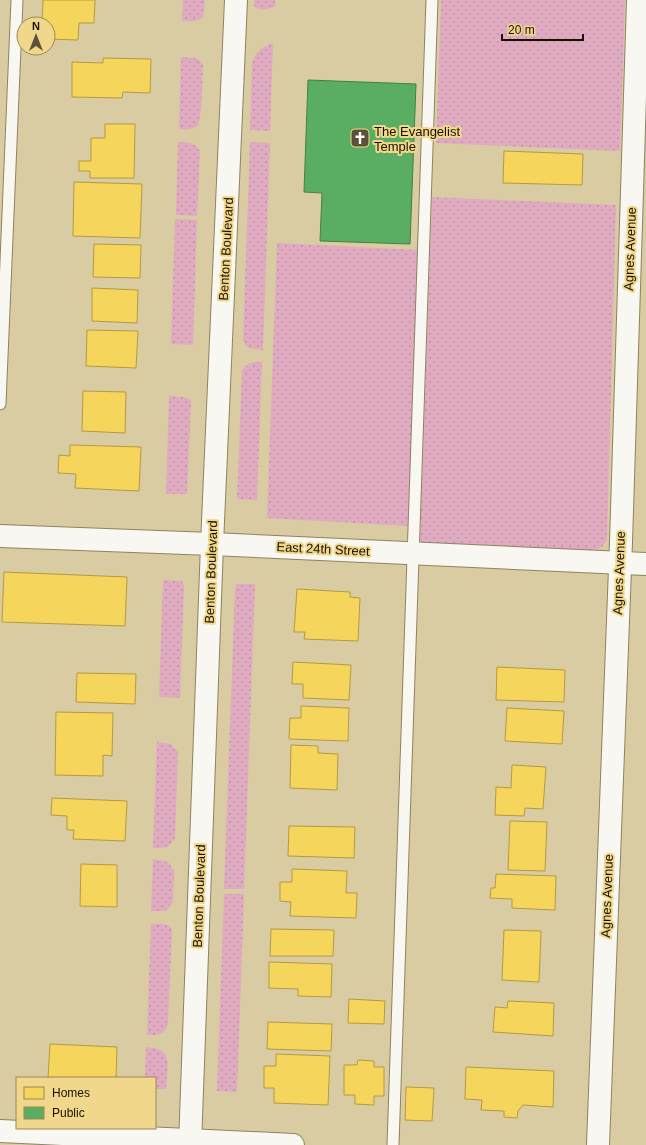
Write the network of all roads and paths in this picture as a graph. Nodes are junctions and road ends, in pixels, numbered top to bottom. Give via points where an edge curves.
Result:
1 (16, 0) edge
2 (236, 0) edge
3 (432, 0) edge
4 (638, 0) edge
5 (0, 404) edge
6 (0, 536) edge
7 (212, 544) junction
8 (413, 554) junction
9 (620, 563) junction
10 (646, 564) edge
11 (0, 1131) edge
12 (190, 1142) edge
13 (293, 1145) edge
14 (392, 1145) edge
15 (598, 1145) edge

1 - 5 lane
2 - 7 street, Benton Boulevard
3 - 8 lane
4 - 9 street, Agnes Avenue
6 - 7 street, East 24th Street
7 - 8 street, East 24th Street
7 - 12 street, Benton Boulevard
8 - 9 street, East 24th Street
8 - 14 lane
9 - 10 street, East 24th Street
9 - 15 street, Agnes Avenue
11 - 12 street
12 - 13 street

